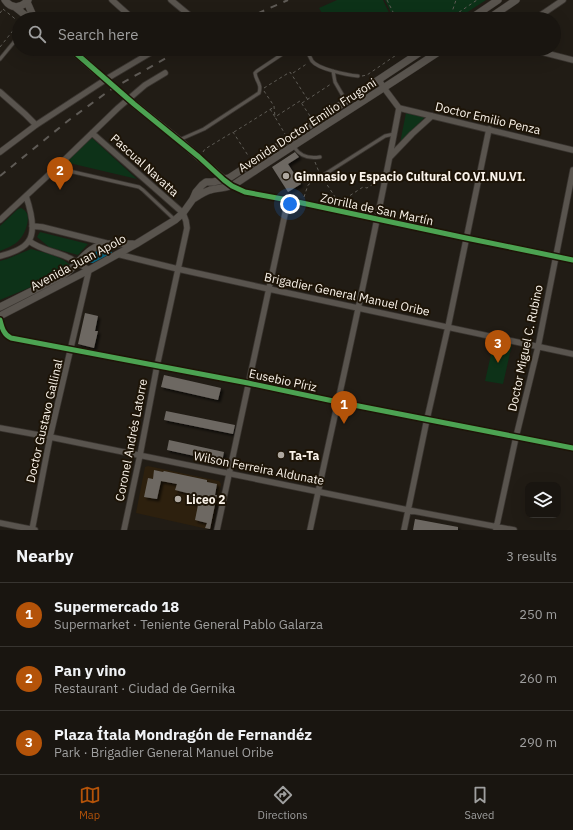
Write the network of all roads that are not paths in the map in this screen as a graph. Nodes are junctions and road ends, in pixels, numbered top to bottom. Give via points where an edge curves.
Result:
1 (5, 0) edge
2 (112, 0) edge
3 (171, 0) edge
4 (498, 0) edge
5 (516, 0) edge
6 (563, 0) edge
7 (27, 1) edge
8 (15, 7) junction
9 (21, 12) edge
10 (31, 12) edge
11 (125, 12) edge
12 (186, 12) edge
13 (480, 12) edge
14 (498, 12) edge
15 (545, 12) edge
16 (12, 44) edge
17 (79, 56) edge
18 (146, 56) edge
19 (280, 56) edge
20 (310, 56) edge
21 (415, 56) edge
22 (432, 56) edge
23 (557, 56) edge
24 (0, 59) edge
25 (573, 60) edge
26 (332, 70) junction
27 (96, 71) tunnel mouth
28 (165, 73) dead end
29 (358, 76) road end
30 (379, 80) junction
31 (384, 88) junction
32 (0, 92) edge
33 (346, 101) junction
34 (134, 104) tunnel mouth
35 (399, 108) junction
36 (432, 116) junction
37 (36, 125) junction
38 (489, 129) junction
39 (92, 133) junction
40 (394, 134) junction
41 (179, 140) junction
42 (291, 143) junction
43 (573, 150) edge
44 (0, 152) edge
45 (320, 157) dead end
46 (390, 157) junction
47 (208, 166) junction
48 (56, 168) junction
49 (573, 170) edge
50 (322, 176) road end
51 (224, 180) junction
52 (208, 182) junction
53 (232, 186) junction
54 (26, 196) junction
55 (193, 200) junction
56 (288, 200) junction
57 (183, 213) junction
58 (377, 219) junction
59 (0, 220) edge
60 (175, 220) junction
61 (32, 226) junction
62 (466, 238) junction
63 (29, 242) junction
64 (110, 244) junction
65 (136, 244) junction
66 (117, 254) junction
67 (0, 256) edge
68 (555, 256) junction
69 (573, 260) edge
70 (78, 263) junction
71 (178, 269) junction
72 (89, 270) junction
73 (269, 289) junction
74 (0, 307) edge
75 (359, 308) junction
76 (0, 316) edge
77 (0, 320) edge
78 (448, 327) junction
79 (538, 347) junction
80 (71, 349) junction
81 (573, 354) edge
82 (157, 366) junction
83 (248, 383) junction
84 (338, 402) junction
85 (427, 419) junction
86 (0, 428) edge
87 (50, 437) junction
88 (516, 437) junction
89 (573, 448) edge
90 (140, 455) junction
91 (229, 473) junction
92 (319, 491) junction
93 (408, 510) junction
94 (0, 523) edge
95 (497, 528) edge
96 (33, 530) edge
97 (124, 530) edge
98 (217, 530) edge
99 (310, 530) edge
100 (404, 530) edge
101 (514, 530) edge

1 - 8 street via 8,5
2 - 11 street
3 - 12 street
4 - 13 street
5 - 14 street
6 - 15 street
7 - 8 street via 22,6
7 - 10 street
8 - 9 street
16 - 24 lane
17 - 27 street
18 - 37 street
19 - 41 lane via 255,74 260,84 259,93 204,129
20 - 26 lane via 316,65
21 - 30 street, Avenida Doctor Emilio Frugoni
22 - 31 street, Avenida Doctor Emilio Frugoni
23 - 25 street
26 - 29 lane
26 - 33 lane via 335,82
28 - 39 street via 141,89
30 - 31 street
30 - 33 street, Avenida Doctor Emilio Frugoni
31 - 35 street
31 - 42 street, Avenida Doctor Emilio Frugoni
32 - 37 street
33 - 42 street, Avenida Doctor Emilio Frugoni via 314,122
34 - 41 street, Zorrilla de San Martín
35 - 36 street, Doctor Emilio Penza
35 - 40 street
36 - 38 street, Doctor Emilio Penza
36 - 46 street
37 - 44 street
38 - 43 street, Doctor Emilio Penza
38 - 62 street
39 - 48 street
39 - 57 street, Pascual Navatta
40 - 46 street
40 - 50 lane via 385,136
41 - 47 street, Zorrilla de San Martín
42 - 45 lane via 297,152 304,156
42 - 51 street, Avenida Doctor Emilio Frugoni via 252,162
42 - 53 street, Avenida Doctor Emilio Frugoni
46 - 58 street
47 - 51 street, Zorrilla de San Martín
47 - 52 street via 212,173
48 - 54 street
48 - 60 lane via 139,187
49 - 68 street, Doctor Miguel C. Rubino
51 - 52 street, Avenida Doctor Emilio Frugoni
51 - 53 street, Zorrilla de San Martín
52 - 55 street via 196,192
53 - 55 street, Avenida Doctor Emilio Frugoni via 209,190
53 - 56 street, Zorrilla de San Martín via 245,192
54 - 59 street
54 - 61 street
55 - 57 street
56 - 58 street, Zorrilla de San Martín
56 - 73 street
57 - 60 street
57 - 71 street, Coronel Andrés Latorre via 187,228
58 - 62 street, Zorrilla de San Martín
58 - 75 street
60 - 65 street
61 - 63 street
61 - 64 street via 42,226
62 - 68 street, Zorrilla de San Martín
62 - 78 street
63 - 67 street
63 - 70 street
64 - 65 street, Avenida Juan Apolo
64 - 66 street
64 - 70 street, Avenida Juan Apolo via 96,247
65 - 66 street, Avenida Juan Apolo
66 - 71 street, Brigadier General Manuel Oribe
66 - 72 street, Avenida Juan Apolo
68 - 69 street, Zorrilla de San Martín
68 - 79 street, Doctor Miguel C. Rubino
70 - 72 street
70 - 74 street, Avenida Juan Apolo via 64,275
71 - 73 street, Brigadier General Manuel Oribe
71 - 82 street, Coronel Andrés Latorre
72 - 76 street, Avenida Juan Apolo
72 - 80 street, Doctor Gustavo Gallinal
73 - 75 street, Brigadier General Manuel Oribe
73 - 83 street
75 - 78 street, Brigadier General Manuel Oribe
75 - 84 street
77 - 80 street, Eusebio Píriz via 7,336
78 - 79 street, Brigadier General Manuel Oribe
78 - 85 street
79 - 81 street, Brigadier General Manuel Oribe
79 - 88 street, Doctor Miguel C. Rubino
80 - 82 street, Eusebio Píriz
80 - 87 street, Doctor Gustavo Gallinal
82 - 83 street, Eusebio Píriz
82 - 90 street, Coronel Andrés Latorre
83 - 84 street, Eusebio Píriz
83 - 91 street
84 - 85 street, Eusebio Píriz
84 - 92 street
85 - 88 street, Eusebio Píriz
85 - 93 street
86 - 87 street, Wilson Ferreira Aldunate
87 - 90 street, Wilson Ferreira Aldunate
87 - 96 street, Doctor Gustavo Gallinal
88 - 89 street, Eusebio Píriz
88 - 95 street, Doctor Miguel C. Rubino
90 - 91 street, Wilson Ferreira Aldunate
90 - 97 street, Coronel Andrés Latorre
91 - 92 street, Wilson Ferreira Aldunate
91 - 98 street
92 - 93 street, Wilson Ferreira Aldunate
92 - 99 street
93 - 95 street, Wilson Ferreira Aldunate
93 - 100 street
94 - 96 street
95 - 101 street, Wilson Ferreira Aldunate

